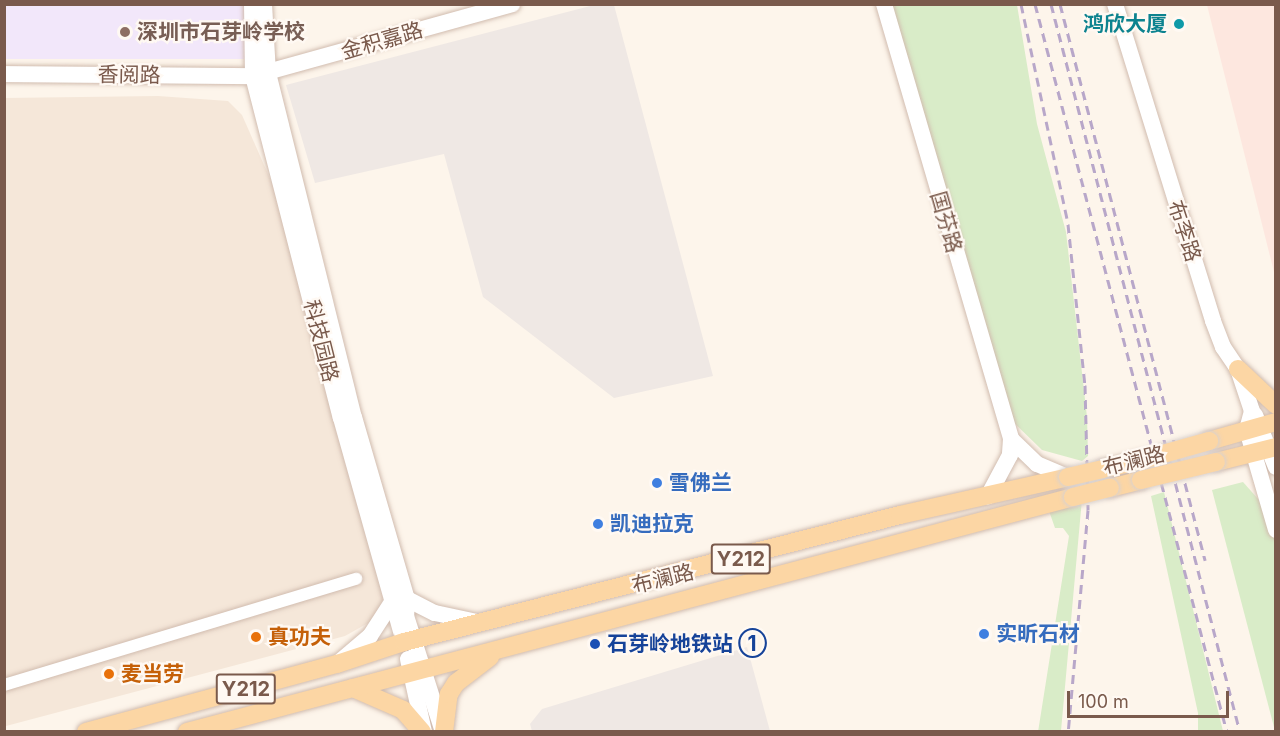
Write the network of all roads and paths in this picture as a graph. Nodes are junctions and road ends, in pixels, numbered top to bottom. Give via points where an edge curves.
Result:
1 (252, 4) edge
2 (264, 4) edge
3 (512, 4) edge
4 (884, 4) edge
5 (1115, 4) edge
6 (4, 74) edge
7 (260, 74) junction
8 (1238, 369) junction
9 (1275, 405) edge
10 (1259, 422) edge
11 (1011, 439) junction
12 (1266, 450) edge
13 (1275, 467) edge
14 (1068, 477) junction
15 (988, 495) junction
16 (1275, 530) edge
17 (356, 579) dead end
18 (407, 598) junction
19 (391, 604) junction
20 (483, 624) junction
21 (408, 641) junction
22 (516, 643) junction
23 (481, 653) junction
24 (337, 664) junction
25 (417, 671) junction
26 (4, 685) edge
27 (353, 688) junction
28 (86, 732) edge
29 (187, 732) edge
30 (423, 732) edge
31 (443, 732) edge

1 - 7 main road, 科技园路
2 - 7 main road, 科技园路
3 - 7 main road, 金积嘉路
4 - 11 main road, 国芬路
5 - 8 main road, 布李路 via 1213,321 1223,347
6 - 7 main road, 香阅路
7 - 18 main road, 科技园路
7 - 19 main road, 科技园路
8 - 9 main road
8 - 10 main road, 布李路
10 - 12 main road, 布李路
10 - 14 main road, 布澜路 / Y212, bridge via 1209,441
11 - 14 main road via 1037,464
11 - 15 main road via 1010,455
12 - 13 main road
12 - 16 main road
12 - 22 main road, 布澜路 / Y212, bridge via 1072,496 626,618
14 - 15 main road, 布澜路 / Y212
15 - 20 main road, 布澜路 / Y212
17 - 26 street
18 - 20 main road via 457,620
18 - 21 main road, 科技园路
19 - 21 main road, 科技园路
19 - 24 main road via 370,636
20 - 21 main road, 布澜路 / Y212
20 - 23 main road
21 - 24 main road, 布澜路 / Y212
21 - 25 main road, 科技园路
22 - 23 main road, 布澜路 / Y212
22 - 31 main road via 474,665 456,682 449,694
23 - 25 main road, 布澜路 / Y212
24 - 28 main road, 布澜路 / Y212
25 - 27 main road, 布澜路 / Y212
25 - 30 main road
25 - 31 main road
27 - 29 main road, 布澜路 / Y212
27 - 30 main road via 394,704

